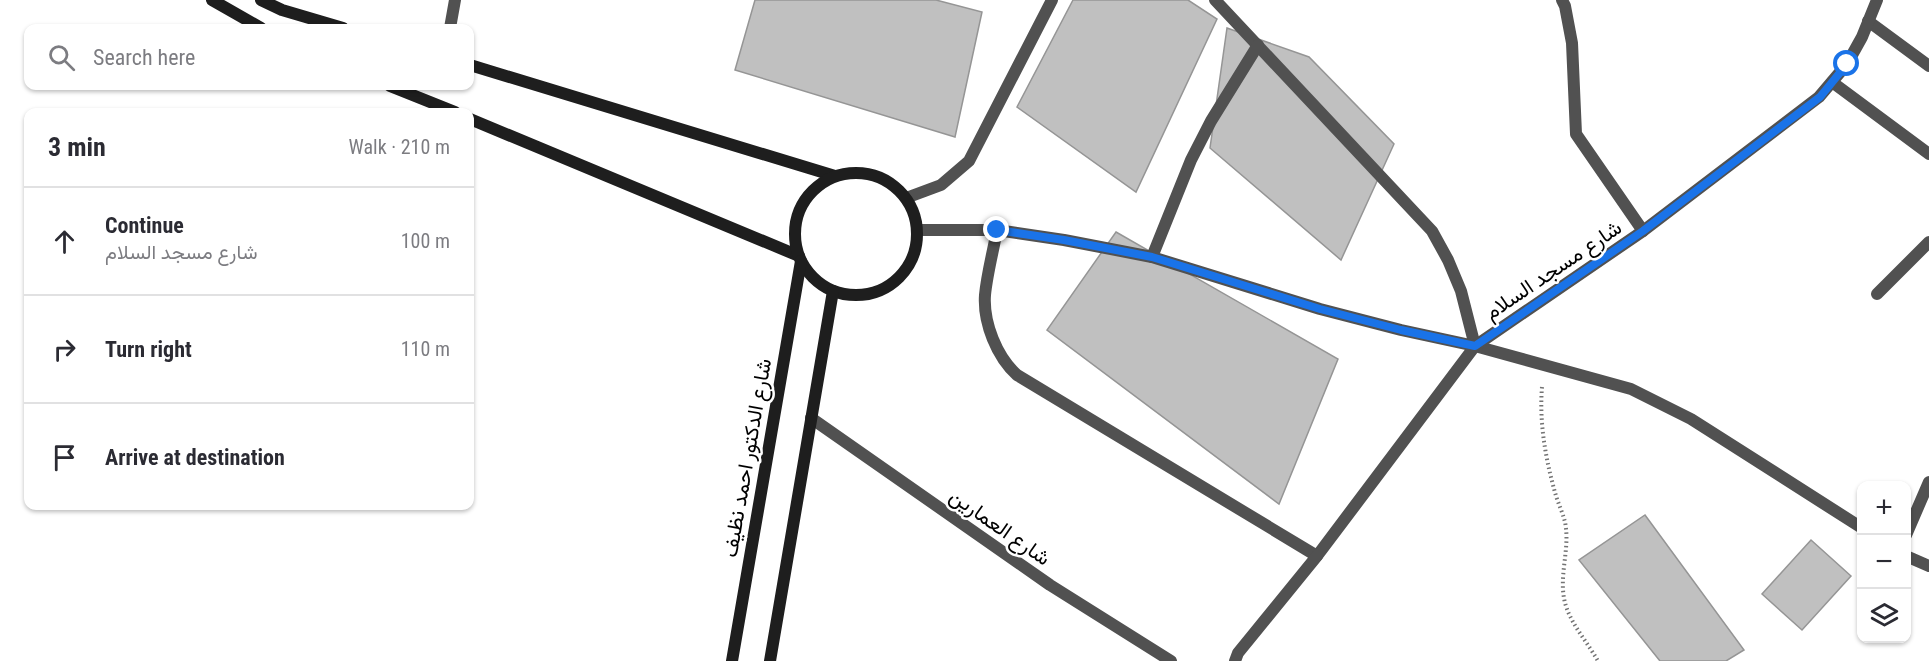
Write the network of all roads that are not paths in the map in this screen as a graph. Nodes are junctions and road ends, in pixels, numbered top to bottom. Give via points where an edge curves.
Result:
1 (212, 0) edge
2 (261, 0) edge
3 (455, 0) edge
4 (1052, 0) edge
5 (1215, 0) edge
6 (1562, 0) edge
7 (1877, 0) edge
8 (1868, 21) junction
9 (254, 24) edge
10 (329, 24) edge
11 (451, 24) edge
12 (1258, 45) junction
13 (474, 66) edge
14 (1929, 66) edge
15 (1832, 82) junction
16 (400, 90) edge
17 (445, 108) edge
18 (474, 121) edge
19 (1929, 154) edge
20 (835, 176) junction
21 (906, 198) junction
22 (918, 230) junction
23 (997, 230) junction
24 (1643, 231) junction
25 (1929, 242) edge
26 (1152, 257) junction
27 (800, 259) junction
28 (833, 291) junction
29 (1877, 294) dead end
30 (1475, 346) junction
31 (811, 418) junction
32 (1929, 482) edge
33 (1911, 523) edge
34 (1857, 525) edge
35 (1317, 556) junction
36 (1911, 558) edge
37 (1929, 566) edge
38 (732, 661) edge
39 (770, 661) edge
40 (1171, 661) edge
41 (1235, 661) edge

1 - 9 main road
2 - 10 main road
3 - 11 street
4 - 21 street via 969,161 941,185
5 - 12 street
6 - 24 street via 1572,43 1576,134
7 - 8 street, شارع مسجد السلام
8 - 14 street
8 - 15 street, شارع مسجد السلام via 1847,64
12 - 26 street via 1191,160
12 - 30 street via 1432,231 1461,291
13 - 20 main road
15 - 19 street
15 - 24 street, شارع مسجد السلام via 1820,97
16 - 17 main road
18 - 27 main road
20 - 21 main road via 874,175 892,184
20 - 27 main road via 814,189 800,209 795,232
21 - 22 main road
22 - 23 street
22 - 28 main road via 916,250 907,269 892,284 874,293
23 - 26 street
23 - 35 street via 985,297 989,328 1006,365
24 - 30 street, شارع مسجد السلام
25 - 29 street
26 - 30 street via 1320,309
27 - 28 main road via 814,279
27 - 38 main road, شارع الدكتور احمد نظيف
28 - 31 main road
30 - 34 street via 1631,389 1691,419
30 - 35 street, شارع مسجد السلام
31 - 39 main road
31 - 40 street, شارع العمارين via 1050,585
32 - 33 street
35 - 41 street, شارع مسجد السلام
36 - 37 street

